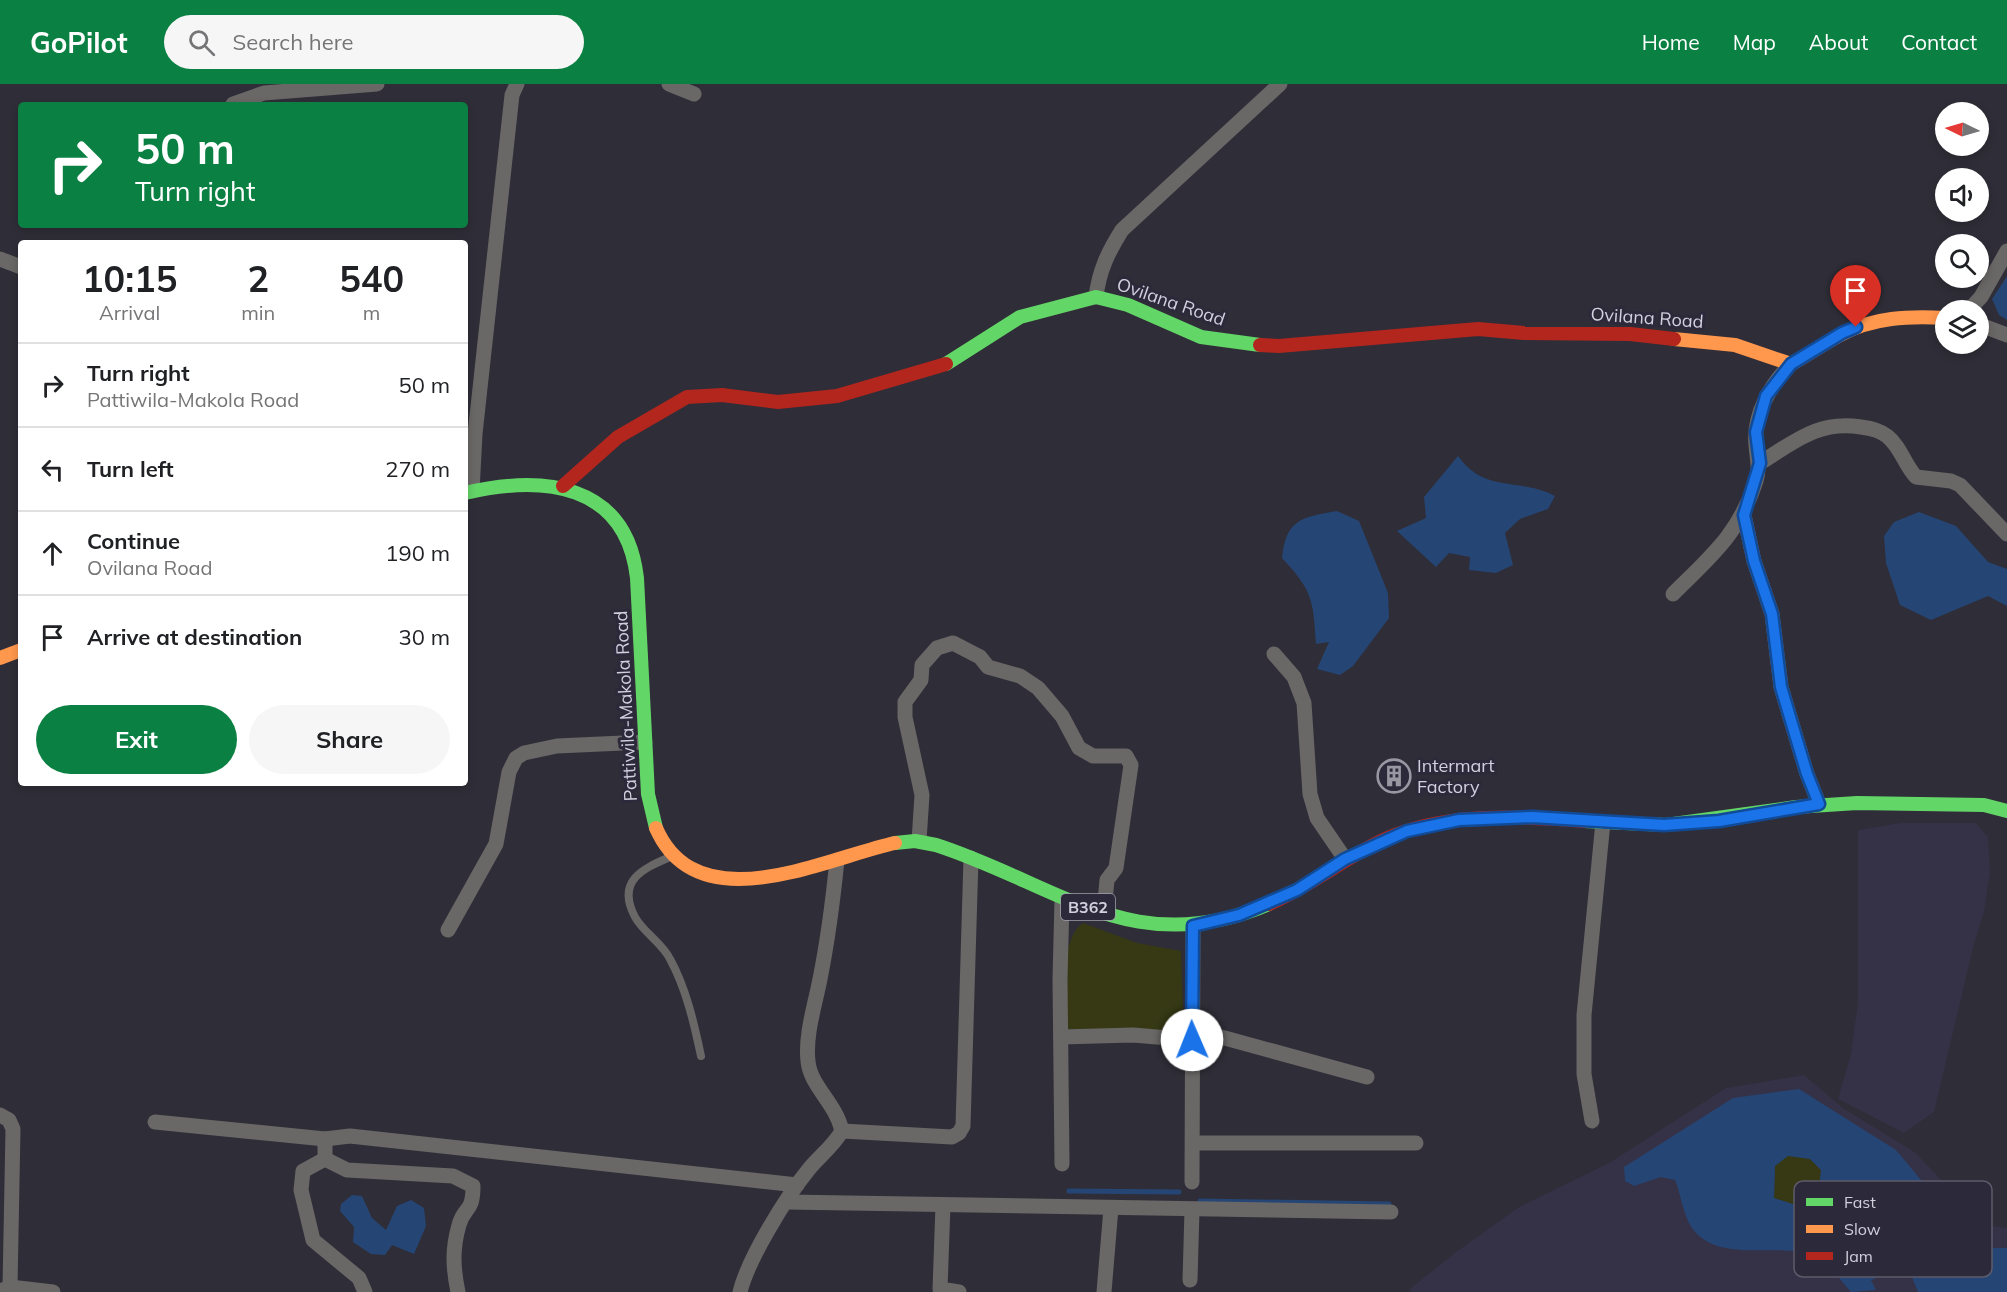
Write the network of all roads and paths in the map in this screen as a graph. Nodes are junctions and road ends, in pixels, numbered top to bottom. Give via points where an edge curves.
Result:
1 (377, 84) edge
2 (517, 84) edge
3 (669, 84) edge
4 (1280, 84) edge
5 (694, 94) dead end
6 (239, 102) edge
7 (2007, 251) edge
8 (0, 259) edge
9 (18, 266) edge
10 (1096, 297) junction
11 (1978, 300) edge
12 (1935, 318) edge
13 (1989, 328) edge
14 (2007, 334) edge
15 (1791, 364) junction
16 (1760, 463) junction
17 (563, 486) junction
18 (469, 492) edge
19 (1744, 515) junction
20 (2007, 534) edge
21 (1673, 594) dead end
22 (18, 651) edge
23 (1274, 654) dead end
24 (0, 658) edge
25 (645, 742) junction
26 (1819, 804) junction
27 (2007, 811) edge
28 (1603, 822) junction
29 (919, 841) junction
30 (674, 855) junction
31 (971, 858) junction
32 (1345, 859) junction
33 (837, 860) junction
34 (1062, 900) junction
35 (1104, 912) junction
36 (1193, 926) junction
37 (448, 930) dead end
38 (1192, 1034) junction
39 (1061, 1037) junction
40 (701, 1056) dead end
41 (1367, 1077) dead end
42 (0, 1115) edge
43 (1592, 1121) dead end
44 (155, 1122) dead end
45 (842, 1131) junction
46 (325, 1139) junction
47 (1193, 1143) junction
48 (1416, 1143) dead end
49 (325, 1159) junction
50 (1062, 1164) dead end
51 (1192, 1182) dead end
52 (797, 1185) junction
53 (787, 1202) junction
54 (944, 1205) junction
55 (1111, 1208) junction
56 (1192, 1210) junction
57 (1391, 1212) dead end
58 (1190, 1280) dead end
59 (5, 1289) edge
60 (53, 1292) edge
61 (365, 1292) edge
62 (458, 1292) edge
63 (740, 1292) edge
64 (959, 1292) edge
65 (1104, 1292) edge

1 - 6 street via 264,93
2 - 18 street via 510,107
3 - 5 street
4 - 10 street via 1122,230 1106,256
7 - 11 street
8 - 9 street
10 - 15 main road, Ovilana Road via 1128,305 1201,337 1236,343 1279,346 1478,329 1630,333 1735,345
10 - 17 main road, Ovilana Road via 1020,317 944,365 837,396 778,402 722,395 687,397 618,437
12 - 15 main road via 1870,322 1842,333
13 - 14 street
15 - 16 street via 1766,396 1758,419 1756,447
16 - 19 street
16 - 20 street via 1816,429 1844,424 1867,428 1885,434 1899,448 1907,468 1916,477 1960,484
17 - 18 main road, Pattiwila-Makola Road / B362 via 535,483
17 - 25 main road, Pattiwila-Makola Road / B362 via 580,491 609,514 632,549 637,568
19 - 21 street via 1729,538
19 - 26 street via 1772,614 1781,687
22 - 24 main road
23 - 32 street via 1294,677 1304,703 1310,794 1317,818
25 - 30 main road, Pattiwila-Makola Road / B362 via 651,814 659,837
25 - 37 street via 557,746 516,758 509,772 496,844
26 - 27 main road, Pattiwila-Makola Road / B362 via 1984,805
26 - 28 main road, Pattiwila-Makola Road / B362 via 1719,821 1664,825
28 - 32 main road, Pattiwila-Makola Road / B362 via 1532,817 1459,820 1407,831
28 - 43 street via 1584,1016 1584,1074
29 - 31 main road, Pattiwila-Makola Road / B362
29 - 33 main road, Pattiwila-Makola Road / B362 via 890,844
29 - 35 street via 922,795 905,717 906,702 921,680 922,665 937,648 953,643 980,657 988,667 1020,676 1038,688 1062,717 1078,748 1093,756 1126,756 1131,765 1116,868 1107,880
30 - 33 main road, Pattiwila-Makola Road / B362 via 721,878 784,875
30 - 40 lane via 641,869 631,880 629,897 635,916 670,958 692,1014
31 - 34 main road, Pattiwila-Makola Road / B362
31 - 45 street via 963,1126 952,1137
32 - 36 main road, Pattiwila-Makola Road / B362 via 1287,894 1239,915
33 - 45 street via 833,908 807,1060 810,1076 839,1116
34 - 35 main road, Pattiwila-Makola Road / B362
34 - 39 street
35 - 36 main road, Pattiwila-Makola Road / B362 via 1148,923
36 - 38 street
38 - 39 street
38 - 41 street
38 - 47 street
39 - 50 street
42 - 59 street via 9,1120 13,1129
44 - 46 street
45 - 52 street
46 - 49 street
46 - 52 street via 350,1136
47 - 48 street
47 - 51 street
49 - 61 street via 303,1171 302,1190 313,1240 359,1278
49 - 62 street via 347,1170 453,1176 473,1186 473,1204 459,1223 452,1261
52 - 53 street
53 - 54 street
53 - 63 street via 746,1272
54 - 55 street
54 - 64 street via 940,1289
55 - 56 street
55 - 65 street
56 - 57 street
56 - 58 street
59 - 60 street

